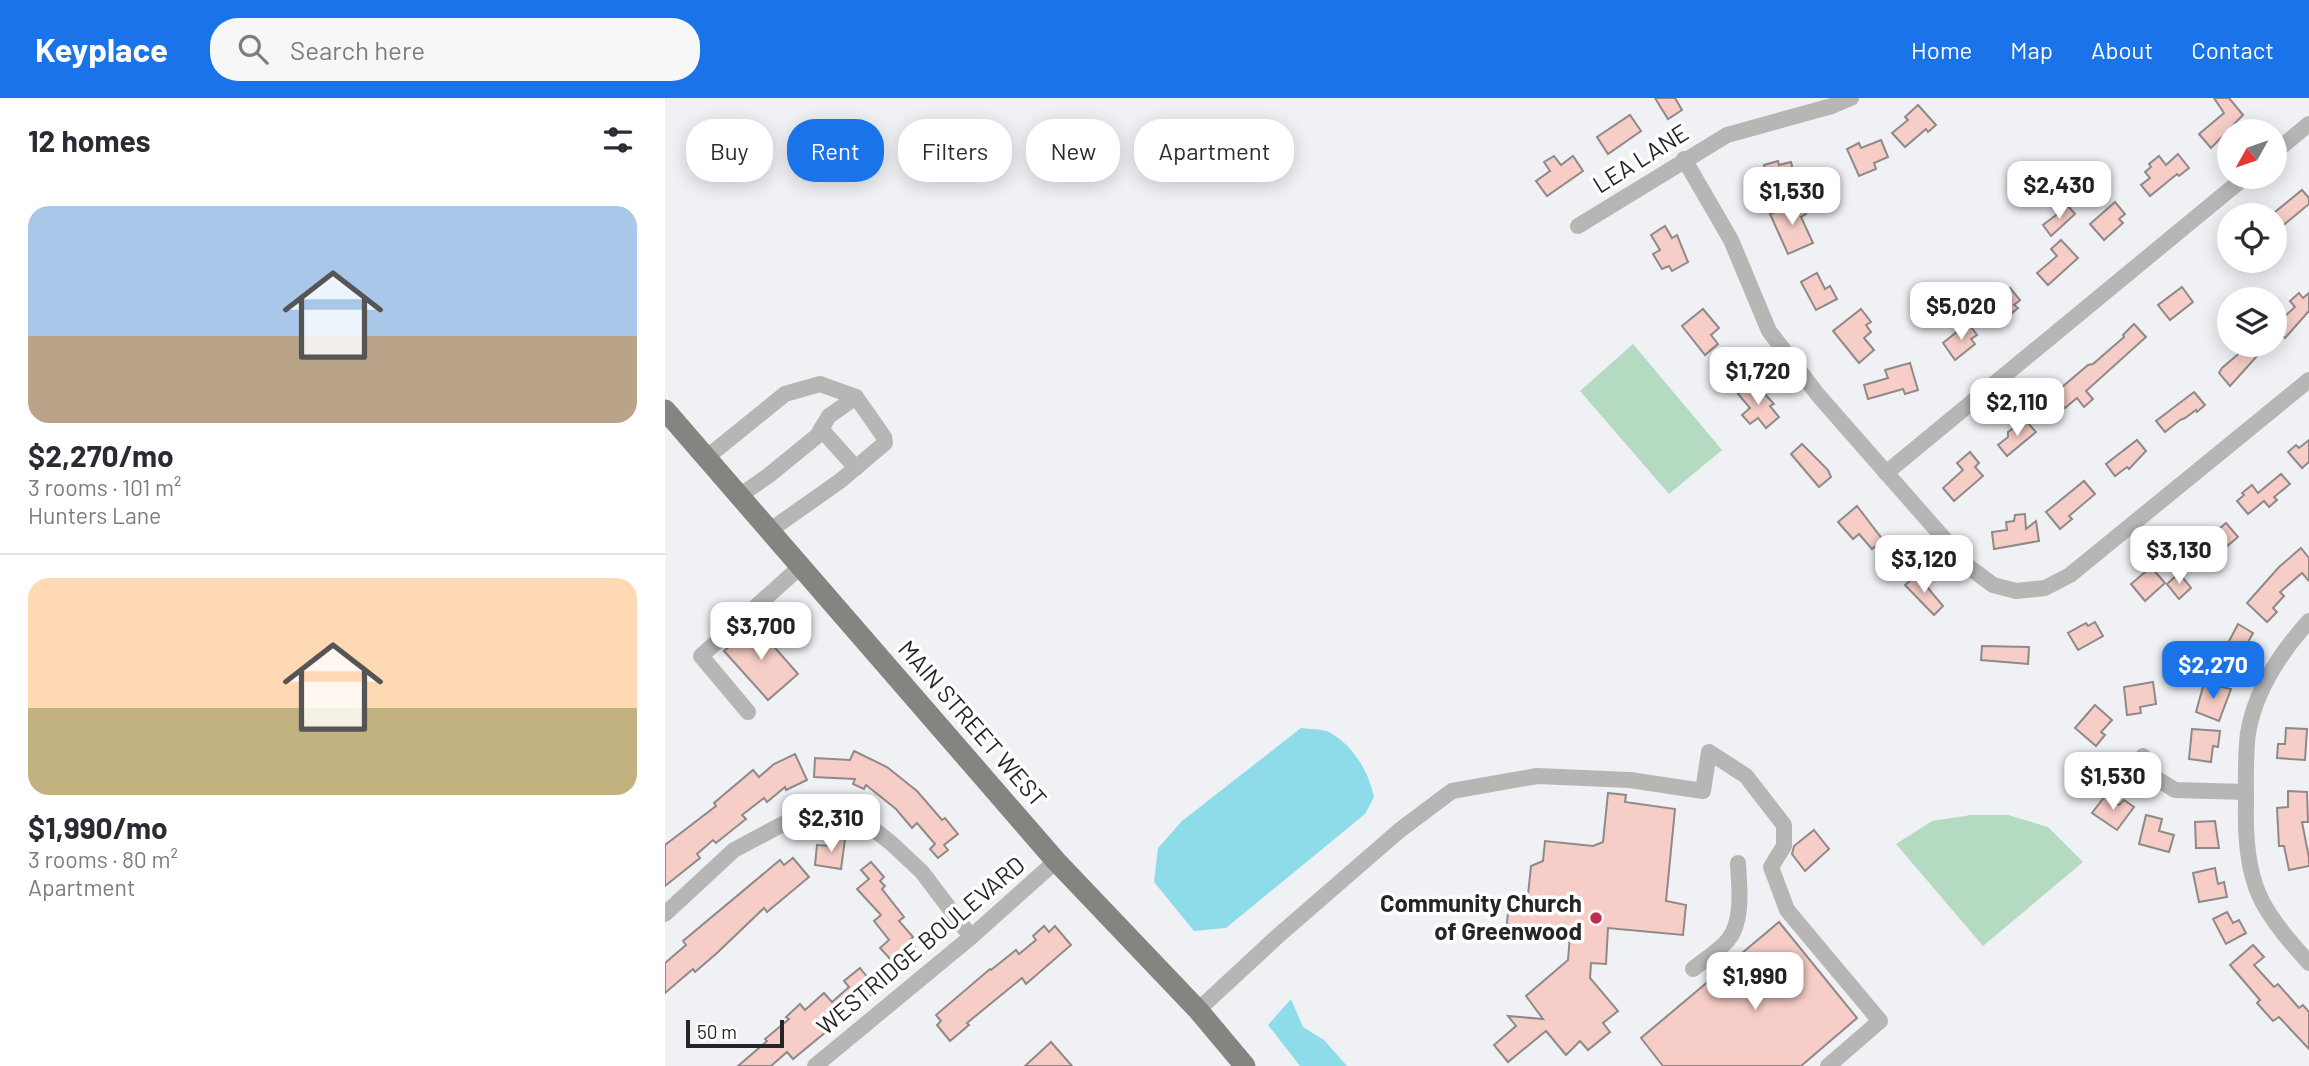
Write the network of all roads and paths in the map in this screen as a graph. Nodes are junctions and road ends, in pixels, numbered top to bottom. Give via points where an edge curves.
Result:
1 (1851, 98) edge
2 (2309, 124) edge
3 (2287, 142) edge
4 (1684, 159) junction
5 (2230, 189) edge
6 (1578, 226) dead end
7 (2309, 380) edge
8 (856, 397) junction
9 (665, 411) edge
10 (821, 429) junction
11 (706, 458) junction
12 (856, 468) junction
13 (1886, 473) junction
14 (739, 496) junction
15 (769, 531) junction
16 (800, 567) junction
17 (2309, 621) edge
18 (748, 712) dead end
19 (2143, 756) dead end
20 (2246, 792) junction
21 (1056, 861) junction
22 (1738, 863) dead end
23 (665, 914) edge
24 (971, 937) junction
25 (2309, 963) edge
26 (1693, 969) dead end
27 (1198, 1010) junction
28 (814, 1066) edge
29 (1245, 1066) edge
30 (1828, 1066) edge

1 - 4 street, LEA LANE via 1727,135
2 - 3 street
4 - 6 street, LEA LANE
4 - 13 street via 1731,240 1769,331
5 - 13 street
7 - 13 street via 2070,575 2045,588 2007,589 1981,577
8 - 10 street via 829,416
8 - 11 street via 820,384 785,394
8 - 12 street via 885,443
9 - 11 main road, MAIN STREET WEST
10 - 12 street
10 - 14 street
11 - 14 main road, MAIN STREET WEST
12 - 15 street
14 - 15 main road, MAIN STREET WEST
15 - 16 main road, MAIN STREET WEST
16 - 18 street via 701,656
16 - 21 main road, MAIN STREET WEST
17 - 20 street via 2284,650 2256,708 2248,732
19 - 20 street via 2149,774 2175,790
20 - 25 street via 2253,880 2263,903
21 - 24 street, WESTRIDGE BOULEVARD
21 - 27 main road, MAIN STREET WEST
22 - 26 street via 1739,900 1729,939
23 - 24 street via 734,849 824,807 853,813 891,843 922,872
24 - 28 street, WESTRIDGE BOULEVARD
27 - 29 main road, MAIN STREET WEST
27 - 30 street via 1400,830 1452,791 1537,776 1630,780 1703,791 1709,752 1746,776 1784,825 1784,846 1771,867 1787,911 1880,1021

